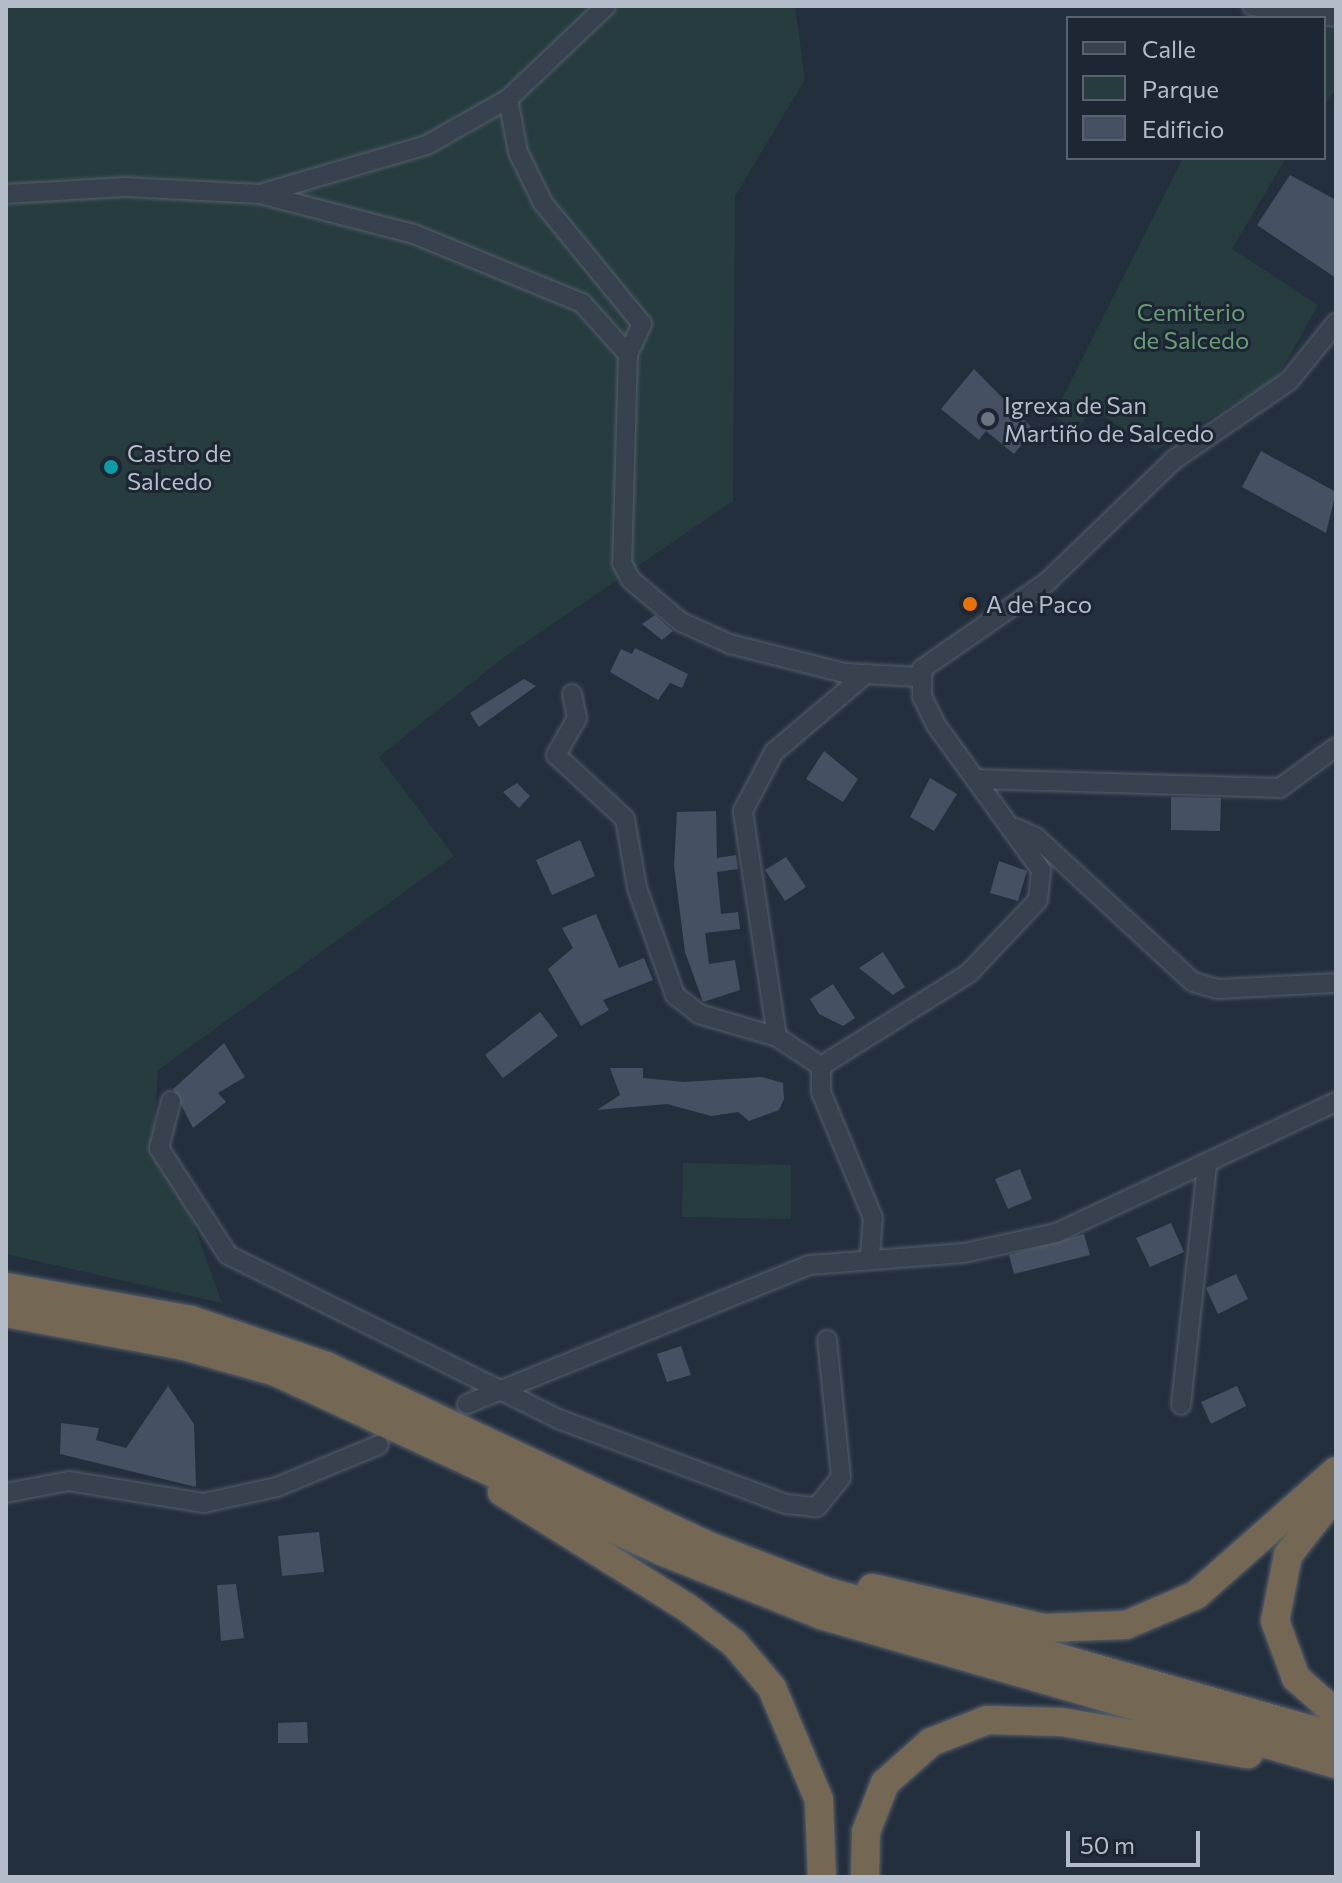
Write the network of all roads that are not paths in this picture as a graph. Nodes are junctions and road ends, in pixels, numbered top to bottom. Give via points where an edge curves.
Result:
1 (606, 6) edge
2 (1252, 6) edge
3 (1336, 17) edge
4 (508, 99) junction
5 (6, 194) edge
6 (260, 194) junction
7 (1336, 323) edge
8 (628, 354) junction
9 (866, 674) junction
10 (920, 677) junction
11 (572, 694) dead end
12 (1336, 747) edge
13 (976, 779) junction
14 (1016, 828) junction
15 (1336, 983) edge
16 (777, 1037) junction
17 (821, 1066) junction
18 (171, 1101) dead end
19 (1336, 1102) edge
20 (1207, 1166) junction
21 (870, 1257) junction
22 (6, 1287) edge
23 (6, 1313) edge
24 (827, 1340) dead end
25 (507, 1388) junction
26 (467, 1404) dead end
27 (1181, 1405) dead end
28 (384, 1433) junction
29 (500, 1448) junction
30 (1336, 1471) edge
31 (6, 1493) edge
32 (1336, 1494) edge
33 (1336, 1713) edge
34 (1336, 1737) edge
35 (1336, 1766) edge
36 (822, 1877) edge
37 (865, 1877) edge

1 - 4 street
2 - 3 street
4 - 6 street via 427,145
4 - 8 street via 518,152 543,203 642,324
5 - 6 street via 125,187
6 - 8 street via 414,234 562,294 601,316
7 - 10 street via 1289,381 1175,459 1047,582 936,657
8 - 9 street via 622,563 631,580 700,633
9 - 10 street
9 - 16 street via 774,752 743,811
10 - 13 street via 936,725
11 - 16 street via 577,718 556,755 625,819 637,888 675,995 731,1028
12 - 13 street via 1280,788
13 - 14 street
14 - 15 street via 1037,838 1193,982 1218,989
14 - 17 street via 1041,870 1029,915 969,973
16 - 17 street
17 - 21 street via 821,1092 873,1218
18 - 25 street via 160,1123 159,1148 228,1255
19 - 20 street
20 - 21 street via 1056,1233 964,1253
20 - 27 street
21 - 25 street via 810,1265
22 - 29 highway via 191,1320 326,1366
23 - 28 highway via 223,1357
24 - 25 street via 841,1477 817,1507 786,1504 561,1420
25 - 26 street
28 - 31 street via 277,1487 204,1503 69,1481
28 - 35 highway via 821,1615
28 - 36 highway via 734,1643 772,1688 806,1761 819,1800
29 - 30 highway via 871,1588 992,1619 1089,1630 1158,1617 1196,1595
29 - 34 highway via 825,1591
32 - 33 highway via 1288,1555 1275,1621 1296,1678
35 - 37 highway via 1062,1722 987,1720 931,1742 885,1783 866,1832

